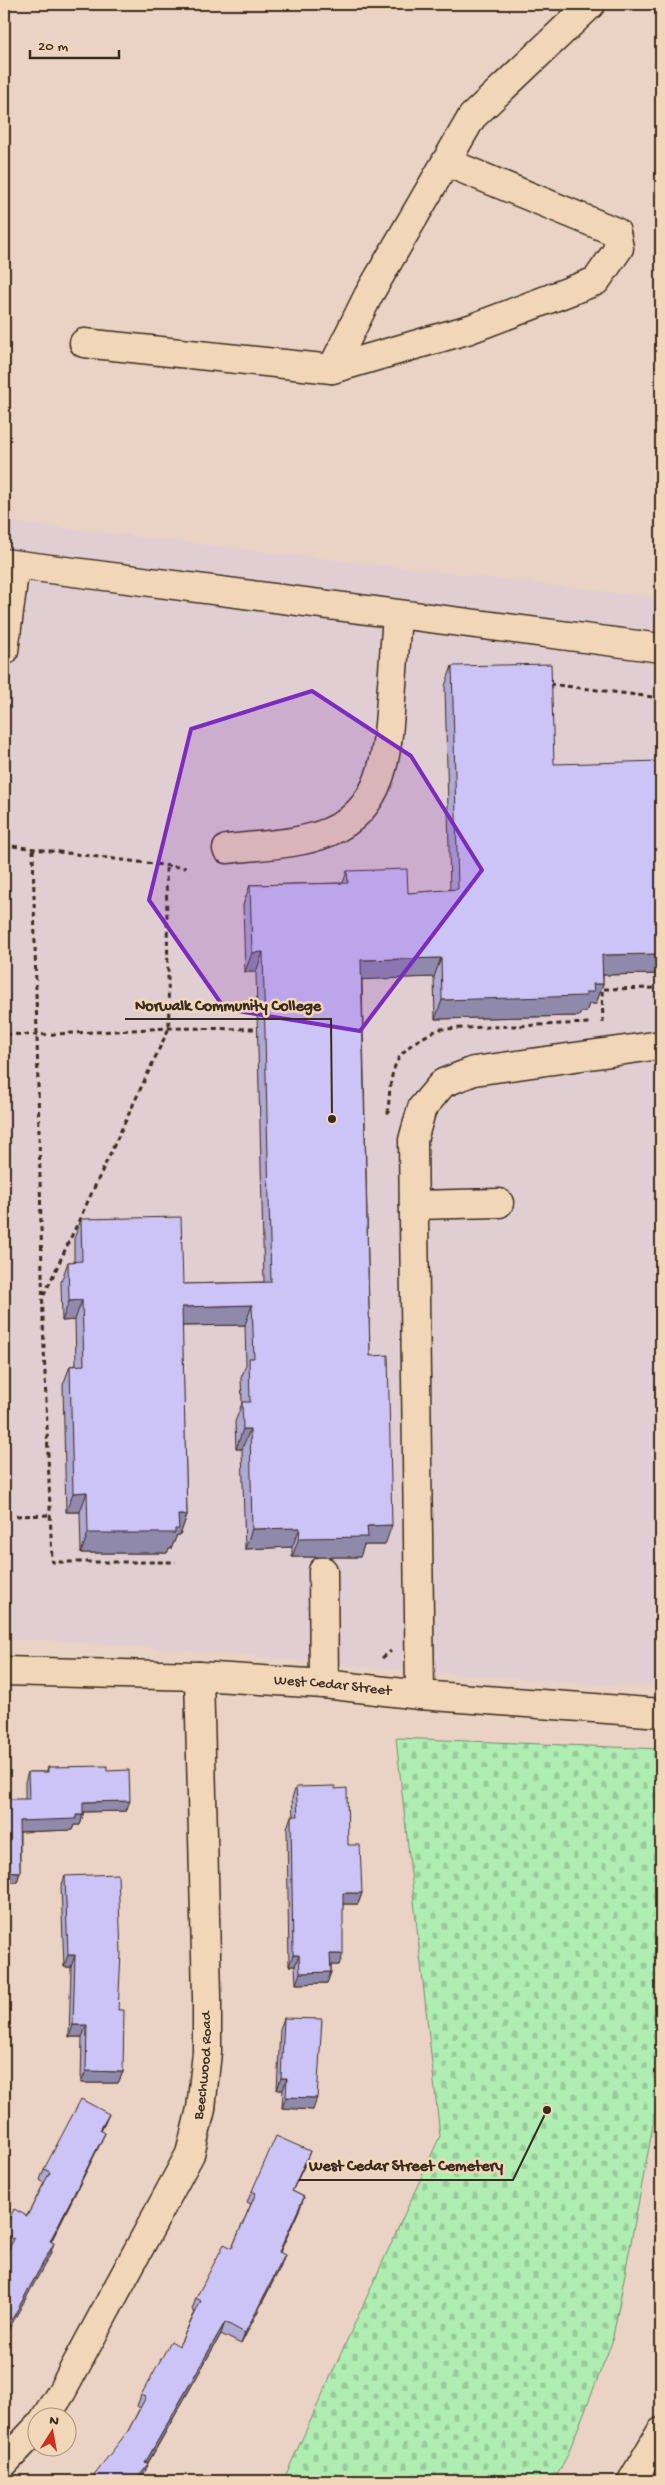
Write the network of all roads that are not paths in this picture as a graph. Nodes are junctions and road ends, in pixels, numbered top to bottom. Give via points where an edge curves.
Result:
1 (591, 4) edge
2 (446, 162) junction
3 (84, 343) dead end
4 (332, 369) junction
5 (10, 564) edge
6 (397, 615) junction
7 (661, 648) edge
8 (4, 652) edge
9 (227, 849) dead end
10 (661, 1045) edge
11 (498, 1203) dead end
12 (414, 1205) junction
13 (323, 1571) dead end
14 (4, 1671) edge
15 (199, 1676) junction
16 (324, 1684) junction
17 (420, 1695) junction
18 (661, 1713) edge
19 (51, 2408) edge
20 (661, 2432) edge
21 (28, 2438) edge
22 (4, 2463) edge
23 (632, 2481) edge

1 - 2 street via 472,117
2 - 4 street via 368,296
2 - 4 street via 616,232 619,248 596,281 470,330
3 - 4 street
5 - 6 street
5 - 8 street
6 - 7 street
6 - 9 street via 386,760 365,806 342,826 327,833 289,842
10 - 12 street via 474,1071 443,1083 422,1108 413,1140
11 - 12 street
12 - 17 street
13 - 16 street
14 - 15 street, West Cedar Street
15 - 16 street, West Cedar Street
15 - 19 street, Beechwood Road via 207,1996 202,2109 190,2154
16 - 17 street, West Cedar Street
17 - 18 street, West Cedar Street
20 - 23 street
21 - 22 street

